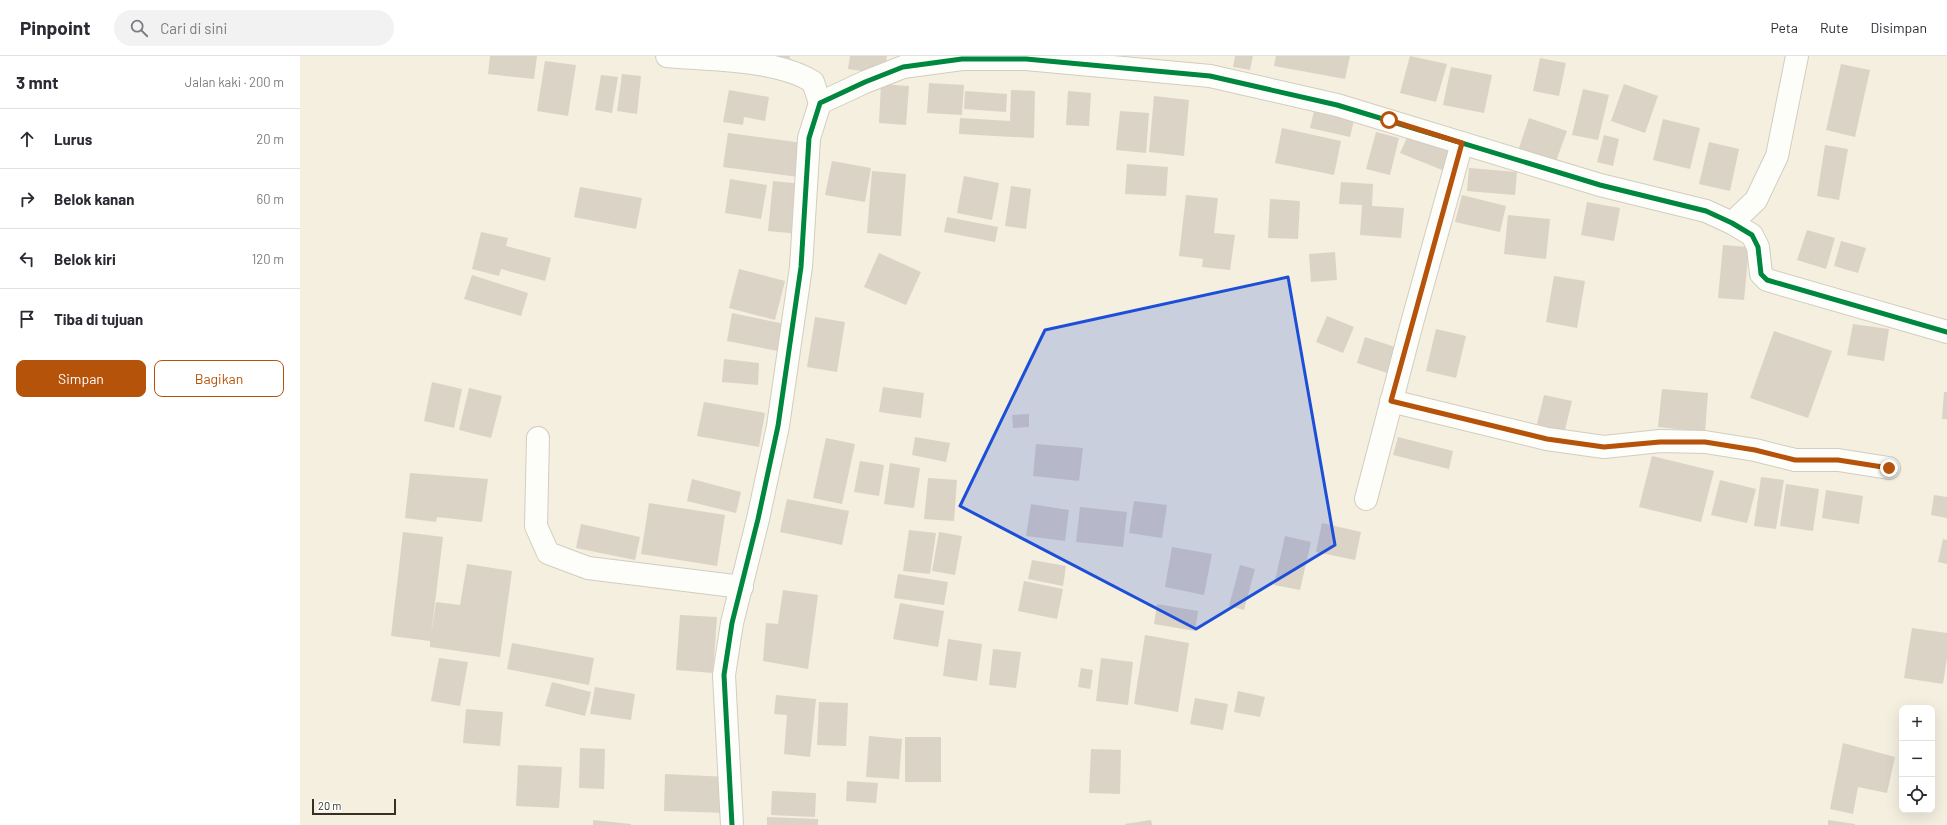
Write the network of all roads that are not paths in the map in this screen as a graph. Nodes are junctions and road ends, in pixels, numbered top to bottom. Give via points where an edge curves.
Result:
1 (667, 56) edge
2 (1797, 56) edge
3 (820, 103) junction
4 (1462, 143) junction
5 (1732, 223) junction
6 (1947, 332) edge
7 (1391, 401) junction
8 (538, 438) dead end
9 (1889, 468) dead end
10 (1366, 499) dead end
11 (742, 587) junction
12 (732, 825) edge

1 - 3 street via 790,70 813,82
2 - 5 street via 1777,156 1756,200
3 - 4 street via 903,67 962,59 1026,59 1210,76 1337,105
3 - 11 street via 809,138 802,267 778,426
4 - 5 street via 1600,185 1706,211
4 - 7 street
5 - 6 street via 1752,235 1758,247 1760,274 1767,280
7 - 9 street via 1547,439 1604,447 1660,442 1705,442 1795,460 1838,460
7 - 10 street
8 - 11 street via 536,526 548,553 588,568
11 - 12 street via 732,623 724,675

